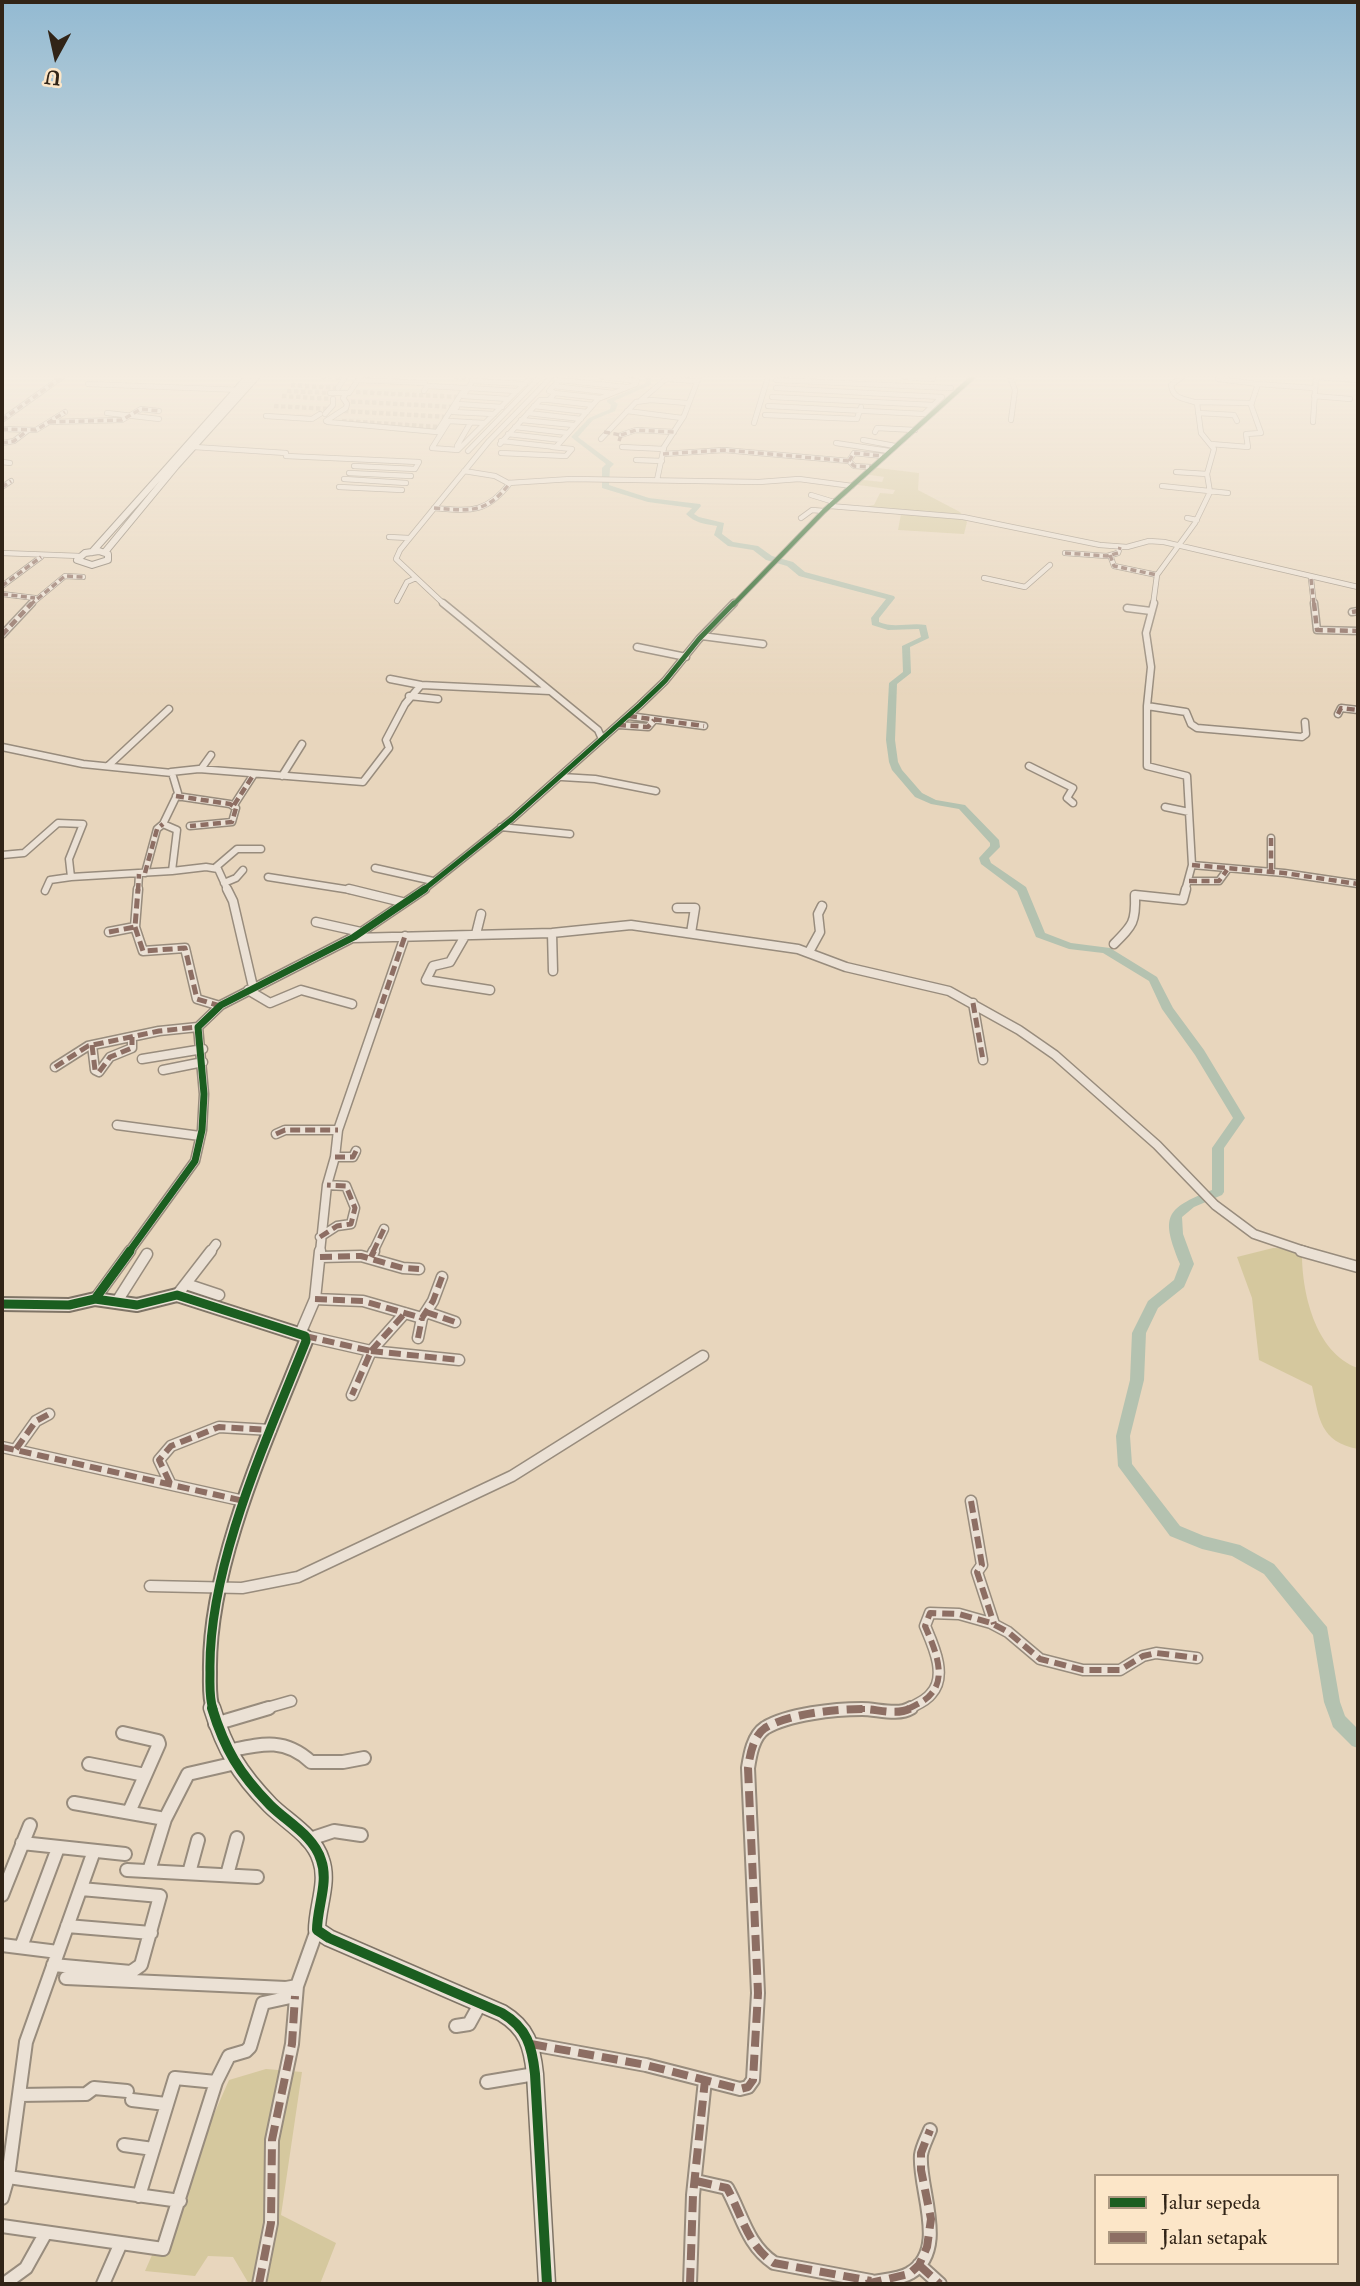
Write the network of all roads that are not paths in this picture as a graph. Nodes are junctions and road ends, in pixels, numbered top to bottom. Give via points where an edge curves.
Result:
1 (510, 483) edge
2 (156, 484) edge
3 (159, 484) edge
4 (341, 484) edge
5 (454, 484) edge
6 (834, 484) edge
7 (854, 484) edge
8 (1209, 484) edge
9 (852, 486) junction
10 (1162, 486) dead end
11 (1210, 490) junction
12 (402, 491) dead end
13 (1228, 493) dead end
14 (811, 495) dead end
15 (829, 506) junction
16 (434, 508) junction
17 (801, 518) dead end
18 (1187, 518) dead end
19 (1197, 520) junction
20 (389, 537) dead end
21 (409, 538) junction
22 (1096, 544) junction
23 (1181, 545) junction
24 (1120, 547) junction
25 (92, 552) junction
26 (105, 552) junction
27 (2, 553) edge
28 (1065, 553) dead end
29 (1110, 555) junction
30 (80, 556) junction
31 (1097, 556) junction
32 (30, 565) dead end
33 (1050, 565) dead end
34 (1157, 575) junction
35 (83, 577) dead end
36 (416, 578) junction
37 (984, 578) dead end
38 (1311, 579) junction
39 (2, 586) edge
40 (1358, 587) edge
41 (2, 594) edge
42 (35, 598) junction
43 (397, 601) dead end
44 (1128, 608) dead end
45 (1151, 611) junction
46 (1358, 631) edge
47 (2, 635) edge
48 (702, 636) junction
49 (763, 644) dead end
50 (637, 646) dead end
51 (686, 657) junction
52 (390, 679) dead end
53 (421, 685) junction
54 (444, 686) junction
55 (550, 691) junction
56 (410, 696) junction
57 (1147, 706) junction
58 (169, 709) dead end
59 (1358, 710) edge
60 (1338, 714) dead end
61 (629, 716) junction
62 (654, 720) junction
63 (1305, 722) dead end
64 (618, 725) junction
65 (704, 726) dead end
66 (602, 739) junction
67 (302, 744) dead end
68 (2, 747) edge
69 (211, 755) dead end
70 (109, 765) junction
71 (1029, 765) dead end
72 (201, 769) junction
73 (171, 772) junction
74 (254, 774) junction
75 (282, 776) junction
76 (562, 777) junction
77 (656, 791) dead end
78 (176, 796) junction
79 (1073, 803) dead end
80 (234, 805) junction
81 (1166, 807) dead end
82 (1189, 813) junction
83 (163, 824) junction
84 (190, 825) dead end
85 (501, 827) junction
86 (570, 834) dead end
87 (1271, 838) dead end
88 (261, 849) dead end
89 (2, 855) edge
90 (1192, 865) junction
91 (216, 867) junction
92 (375, 868) dead end
93 (243, 870) dead end
94 (1227, 870) junction
95 (172, 871) junction
96 (1271, 872) junction
97 (142, 873) junction
98 (71, 877) junction
99 (268, 877) dead end
100 (433, 881) junction
101 (1189, 881) junction
102 (224, 883) junction
103 (1358, 884) edge
104 (45, 891) dead end
105 (402, 902) junction
106 (822, 906) dead end
107 (677, 908) dead end
108 (481, 914) dead end
109 (316, 922) dead end
110 (135, 927) junction
111 (109, 932) dead end
112 (361, 932) junction
113 (552, 933) junction
114 (691, 933) junction
115 (476, 934) junction
116 (405, 936) junction
117 (465, 936) junction
118 (350, 939) junction
119 (1114, 944) dead end
120 (808, 952) junction
121 (553, 971) dead end
122 (251, 989) junction
123 (489, 990) dead end
124 (973, 1003) junction
125 (352, 1004) dead end
126 (220, 1006) junction
127 (198, 1027) junction
128 (132, 1037) junction
129 (92, 1045) junction
130 (203, 1049) junction
131 (142, 1059) dead end
132 (984, 1060) dead end
133 (203, 1062) junction
134 (55, 1067) dead end
135 (163, 1070) dead end
136 (117, 1125) dead end
137 (338, 1130) junction
138 (276, 1134) dead end
139 (200, 1136) junction
140 (356, 1151) dead end
141 (335, 1157) junction
142 (327, 1185) junction
143 (384, 1229) dead end
144 (320, 1237) junction
145 (216, 1244) dead end
146 (147, 1254) dead end
147 (320, 1257) junction
148 (371, 1257) junction
149 (1358, 1267) edge
150 (418, 1269) dead end
151 (442, 1277) dead end
152 (182, 1289) junction
153 (219, 1295) dead end
154 (95, 1299) junction
155 (315, 1299) junction
156 (116, 1303) junction
157 (2, 1304) edge
158 (405, 1313) junction
159 (424, 1315) junction
160 (455, 1322) dead end
161 (302, 1335) junction
162 (418, 1338) dead end
163 (371, 1351) junction
164 (703, 1356) dead end
165 (459, 1360) dead end
166 (352, 1395) dead end
167 (49, 1414) dead end
168 (271, 1430) junction
169 (2, 1447) edge
170 (16, 1449) junction
171 (170, 1483) junction
172 (244, 1501) junction
173 (971, 1501) dead end
174 (150, 1586) dead end
175 (219, 1590) junction
176 (995, 1624) junction
177 (1197, 1658) dead end
178 (291, 1701) dead end
179 (215, 1724) junction
180 (123, 1733) dead end
181 (232, 1757) junction
182 (364, 1758) dead end
183 (89, 1764) dead end
184 (145, 1775) junction
185 (74, 1803) dead end
186 (129, 1812) junction
187 (165, 1819) junction
188 (30, 1825) dead end
189 (361, 1835) dead end
190 (237, 1838) dead end
191 (198, 1840) dead end
192 (307, 1840) junction
193 (22, 1843) junction
194 (58, 1847) junction
195 (94, 1851) junction
196 (125, 1854) dead end
197 (127, 1870) dead end
198 (149, 1871) junction
199 (189, 1873) junction
200 (227, 1875) junction
201 (257, 1877) dead end
202 (81, 1889) junction
203 (2, 1895) edge
204 (67, 1926) junction
205 (317, 1930) junction
206 (151, 1933) junction
207 (2, 1945) edge
208 (20, 1947) junction
209 (58, 1952) junction
210 (53, 1965) junction
211 (65, 1978) dead end
212 (296, 1991) junction
213 (480, 2004) junction
214 (456, 2026) dead end
215 (531, 2044) junction
216 (535, 2074) junction
217 (705, 2080) junction
218 (216, 2082) junction
219 (487, 2082) dead end
220 (19, 2095) junction
221 (166, 2104) junction
222 (930, 2130) dead end
223 (124, 2145) dead end
224 (153, 2149) junction
225 (8, 2178) junction
226 (696, 2180) junction
227 (139, 2196) junction
228 (2, 2198) edge
229 (180, 2202) junction
230 (2, 2226) edge
231 (45, 2234) junction
232 (120, 2245) junction
233 (919, 2265) junction
234 (869, 2283) edge
235 (4, 2284) edge
236 (103, 2284) edge
237 (258, 2284) edge
238 (548, 2284) edge
239 (690, 2284) edge
240 (940, 2284) edge

1 - 16 street via 496,501 481,510
2 - 25 street
3 - 26 street
4 - 12 street via 339,487
5 - 16 street
6 - 9 street
7 - 9 street
8 - 11 street
9 - 15 street
10 - 11 street
11 - 13 street
11 - 19 street
14 - 15 street
15 - 17 street
15 - 22 street via 954,516
15 - 48 street
16 - 21 street
18 - 19 street
19 - 23 street
20 - 21 street
21 - 36 street via 396,559
22 - 24 street
22 - 31 street
23 - 24 street via 1147,542
23 - 34 street
23 - 38 street
24 - 29 street
25 - 26 street
25 - 30 street
26 - 30 street via 108,560 93,565 78,563
27 - 30 street
28 - 31 street
29 - 31 street
29 - 34 street via 1114,566
32 - 39 street
33 - 37 street via 1025,587
34 - 45 street
35 - 42 street via 66,576
36 - 43 street via 407,582
36 - 55 street
38 - 40 street
38 - 46 street via 1317,629
41 - 42 street
42 - 47 street
44 - 45 street
45 - 57 street via 1146,636 1151,667
48 - 49 street
48 - 51 street
50 - 51 street
51 - 61 street via 665,684
52 - 53 street
53 - 54 street
53 - 56 street
54 - 55 street
54 - 56 street via 437,702
55 - 66 street via 598,730
56 - 75 street via 386,740 389,748 366,781
57 - 63 street via 1186,712 1197,728 1303,737
57 - 82 street via 1147,766 1187,776
58 - 70 street
59 - 60 street via 1340,708
61 - 62 street
61 - 64 street
62 - 64 street via 645,727
62 - 65 street
64 - 66 street
66 - 76 street
67 - 75 street
68 - 70 street
69 - 72 street
70 - 73 street
71 - 79 street via 1073,789 1067,798
72 - 73 street
72 - 74 street
73 - 78 street
74 - 75 street
74 - 80 street
76 - 77 street
76 - 85 street
78 - 80 street
78 - 83 street
80 - 84 street via 232,822
81 - 82 street
82 - 90 street
83 - 95 street via 177,830
83 - 97 street via 157,829
85 - 86 street
85 - 100 street
87 - 96 street
88 - 91 street via 233,850
89 - 98 street via 24,853 58,823 84,824 69,859
90 - 94 street
90 - 101 street
91 - 95 street
91 - 102 street
92 - 100 street
93 - 102 street
94 - 96 street
94 - 101 street via 1219,880
95 - 97 street
96 - 103 street
97 - 98 street
97 - 110 street
98 - 104 street via 48,881
99 - 105 street via 337,886
100 - 105 street
101 - 119 street via 1183,900 1135,895 1136,916
102 - 122 street via 233,901
105 - 112 street
106 - 120 street via 820,932
107 - 114 street via 696,906
108 - 115 street
109 - 112 street
110 - 111 street
110 - 126 street via 143,951 185,948 197,999
112 - 118 street
113 - 114 street via 631,925
113 - 115 street
113 - 121 street
114 - 120 street
115 - 117 street
116 - 117 street
116 - 118 street
116 - 137 street
117 - 123 street via 450,962 433,966 426,980
118 - 122 street
120 - 124 street via 846,967 949,991
122 - 125 street via 270,1003 301,990
122 - 126 street
124 - 132 street
124 - 149 street via 1055,1055 1157,1145 1213,1202 1261,1237
126 - 127 street
127 - 128 street
127 - 130 street
128 - 129 street
128 - 129 street via 132,1048 110,1057 99,1072
129 - 134 street
130 - 131 street
130 - 133 street
133 - 135 street
133 - 139 street
136 - 139 street
137 - 138 street
137 - 141 street
139 - 154 street via 189,1172
140 - 141 street via 353,1157
141 - 142 street
142 - 144 street
142 - 144 street via 346,1186 355,1208 351,1224 337,1226
143 - 148 street
144 - 147 street
145 - 152 street
146 - 156 street
147 - 148 street
147 - 155 street
148 - 150 street
151 - 159 street
152 - 153 street
152 - 156 street via 137,1304
152 - 161 street
154 - 156 street
154 - 157 street via 69,1305
155 - 158 street via 363,1301
155 - 161 street
158 - 159 street
158 - 163 street
159 - 160 street
159 - 162 street
161 - 163 street
161 - 168 street via 306,1341
163 - 165 street
163 - 166 street
164 - 175 street via 488,1488 298,1577 269,1586
167 - 170 street via 36,1421
168 - 171 street via 219,1427 171,1446 159,1460
168 - 172 street
169 - 170 street
170 - 171 street
171 - 172 street
172 - 175 street
173 - 176 street via 982,1565 977,1572
174 - 175 street
175 - 179 street via 209,1679
176 - 177 street via 1035,1657 1090,1671 1118,1671 1144,1655
176 - 217 street via 930,1613 925,1626 937,1656 937,1686 904,1712 828,1712 784,1721 756,1737 748,1768 758,1993 753,2080 740,2089
178 - 179 street
179 - 181 street
180 - 184 street via 158,1741
181 - 182 street via 270,1744 296,1748 311,1762
181 - 187 street via 188,1774
181 - 192 street via 270,1805
183 - 184 street
184 - 186 street
185 - 186 street
186 - 187 street
187 - 198 street
188 - 193 street
189 - 192 street via 337,1830
190 - 200 street
191 - 199 street
192 - 205 street via 323,1864
193 - 194 street
193 - 203 street
194 - 195 street
194 - 208 street
195 - 196 street
195 - 202 street
197 - 198 street
198 - 199 street
199 - 200 street
200 - 201 street
202 - 204 street
202 - 206 street via 159,1896
204 - 206 street
204 - 209 street
205 - 212 street
205 - 213 street
206 - 210 street via 135,1972
207 - 208 street
208 - 209 street
209 - 210 street
210 - 220 street via 26,2042
211 - 212 street
212 - 218 street via 263,2003 250,2047 229,2056
212 - 237 street via 292,2044 272,2140 271,2223
213 - 214 street via 469,2024
213 - 215 street via 518,2022
215 - 216 street
215 - 217 street
216 - 219 street
216 - 238 street
217 - 226 street
218 - 221 street via 178,2077
218 - 229 street
220 - 221 street via 86,2094 94,2088
220 - 225 street
221 - 224 street
222 - 233 street via 921,2152 921,2170 931,2219
223 - 224 street
224 - 227 street
225 - 227 street
225 - 228 street
226 - 234 street via 727,2188 752,2241 766,2258
226 - 239 street
227 - 229 street
229 - 232 street via 163,2249
230 - 231 street
231 - 232 street
231 - 235 street via 26,2268
232 - 236 street
233 - 234 street via 901,2277
233 - 240 street

